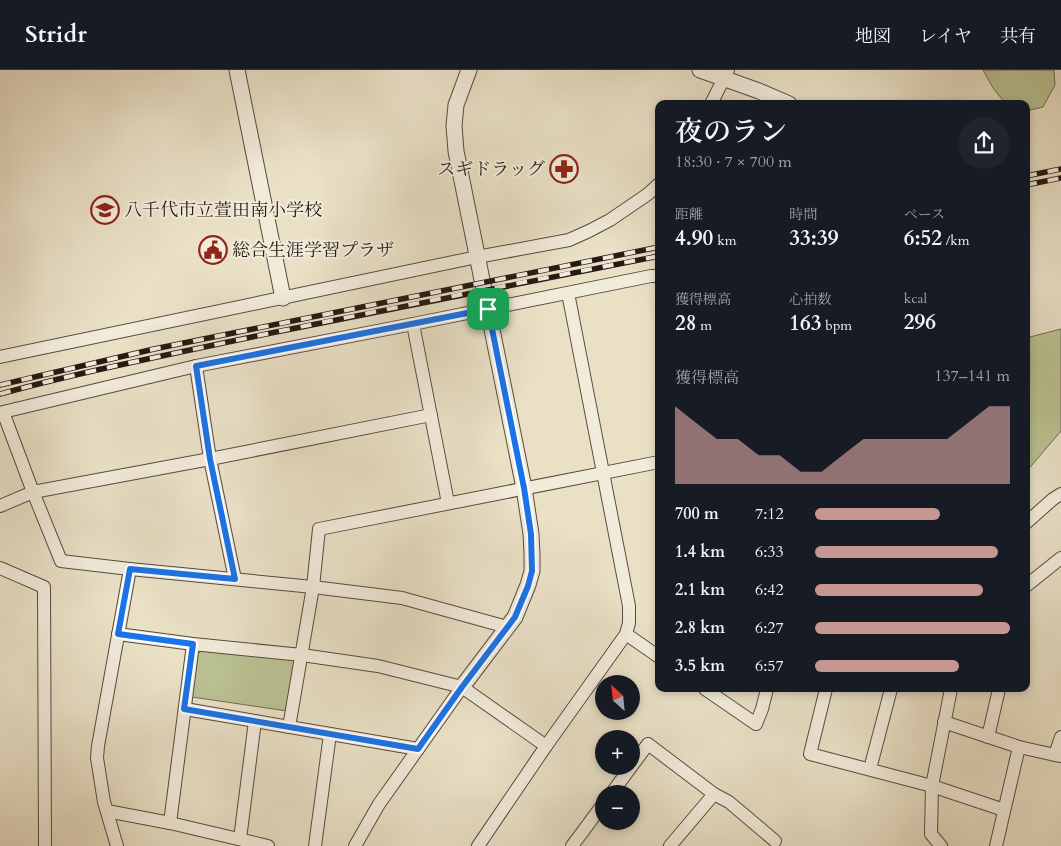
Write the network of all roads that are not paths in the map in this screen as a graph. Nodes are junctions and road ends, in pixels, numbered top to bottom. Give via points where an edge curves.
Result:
1 (237, 70) edge
2 (469, 70) edge
3 (700, 70) edge
4 (725, 74) edge
5 (713, 100) edge
6 (780, 100) edge
7 (655, 188) edge
8 (477, 257) junction
9 (655, 276) edge
10 (568, 293) junction
11 (283, 298) junction
12 (488, 309) junction
13 (413, 324) junction
14 (0, 357) edge
15 (196, 366) junction
16 (431, 415) junction
17 (210, 459) junction
18 (655, 463) edge
19 (604, 472) junction
20 (524, 488) junction
21 (33, 492) junction
22 (1061, 494) edge
23 (448, 503) junction
24 (0, 506) edge
25 (1030, 519) edge
26 (1061, 558) edge
27 (0, 568) edge
28 (130, 569) junction
29 (235, 579) junction
30 (1030, 583) edge
31 (313, 586) junction
32 (507, 627) junction
33 (118, 634) junction
34 (626, 634) junction
35 (193, 644) junction
36 (655, 654) edge
37 (302, 655) junction
38 (462, 687) junction
39 (709, 692) edge
40 (766, 692) edge
41 (825, 692) edge
42 (891, 692) edge
43 (949, 692) edge
44 (998, 692) edge
45 (184, 709) junction
46 (255, 721) junction
47 (944, 722) junction
48 (290, 727) junction
49 (330, 734) junction
50 (988, 737) junction
51 (1061, 737) edge
52 (546, 746) junction
53 (1019, 747) junction
54 (418, 749) junction
55 (1058, 756) edge
56 (870, 770) junction
57 (618, 785) edge
58 (932, 786) junction
59 (714, 794) junction
60 (1004, 810) junction
61 (107, 811) junction
62 (595, 815) edge
63 (170, 823) junction
64 (240, 839) junction
65 (776, 841) dead end
66 (357, 845) edge
67 (45, 846) edge
68 (117, 846) edge
69 (268, 846) edge
70 (315, 846) edge
71 (478, 846) edge
72 (572, 846) edge
73 (670, 846) edge
74 (941, 846) edge
75 (996, 846) edge

1 - 11 street
2 - 8 street via 456,106 454,126
3 - 4 street
4 - 5 street
4 - 6 street
7 - 8 street via 610,220 569,240
8 - 11 street
8 - 12 street
9 - 10 street
10 - 12 street
10 - 19 street
11 - 14 street
12 - 13 street
12 - 20 street
13 - 15 street
13 - 16 street
15 - 17 street
15 - 21 street via 3,412
16 - 17 street
16 - 23 street
17 - 21 street
17 - 29 street
18 - 19 street
19 - 20 street
19 - 34 street via 629,606
20 - 23 street
20 - 32 street via 531,534 532,571 515,617
21 - 24 street
21 - 28 street via 61,561
22 - 25 street
23 - 31 street via 319,529
26 - 30 street
27 - 67 street via 44,587
28 - 29 street
28 - 33 street
29 - 31 street
31 - 32 street via 402,598
31 - 37 street
32 - 38 street
33 - 35 street
33 - 61 street via 97,758
34 - 36 street
34 - 52 street
35 - 37 street
35 - 45 street
37 - 38 street via 378,666
37 - 48 street
38 - 52 street
38 - 54 street
39 - 40 street via 756,724
41 - 56 street via 810,754
42 - 56 street
43 - 47 street
44 - 50 street
45 - 46 street
45 - 63 street
46 - 48 street
46 - 64 street
47 - 50 street
47 - 58 street
48 - 49 street
49 - 54 street
49 - 70 street
50 - 53 street
51 - 55 street
52 - 71 street
53 - 55 street
53 - 60 street
54 - 66 street via 380,804
56 - 58 street
57 - 59 street via 648,744
58 - 60 street
58 - 74 street via 931,834
59 - 65 street via 729,802
59 - 73 street
60 - 75 street
61 - 63 street
61 - 68 street
62 - 72 street
63 - 64 street
64 - 69 street

